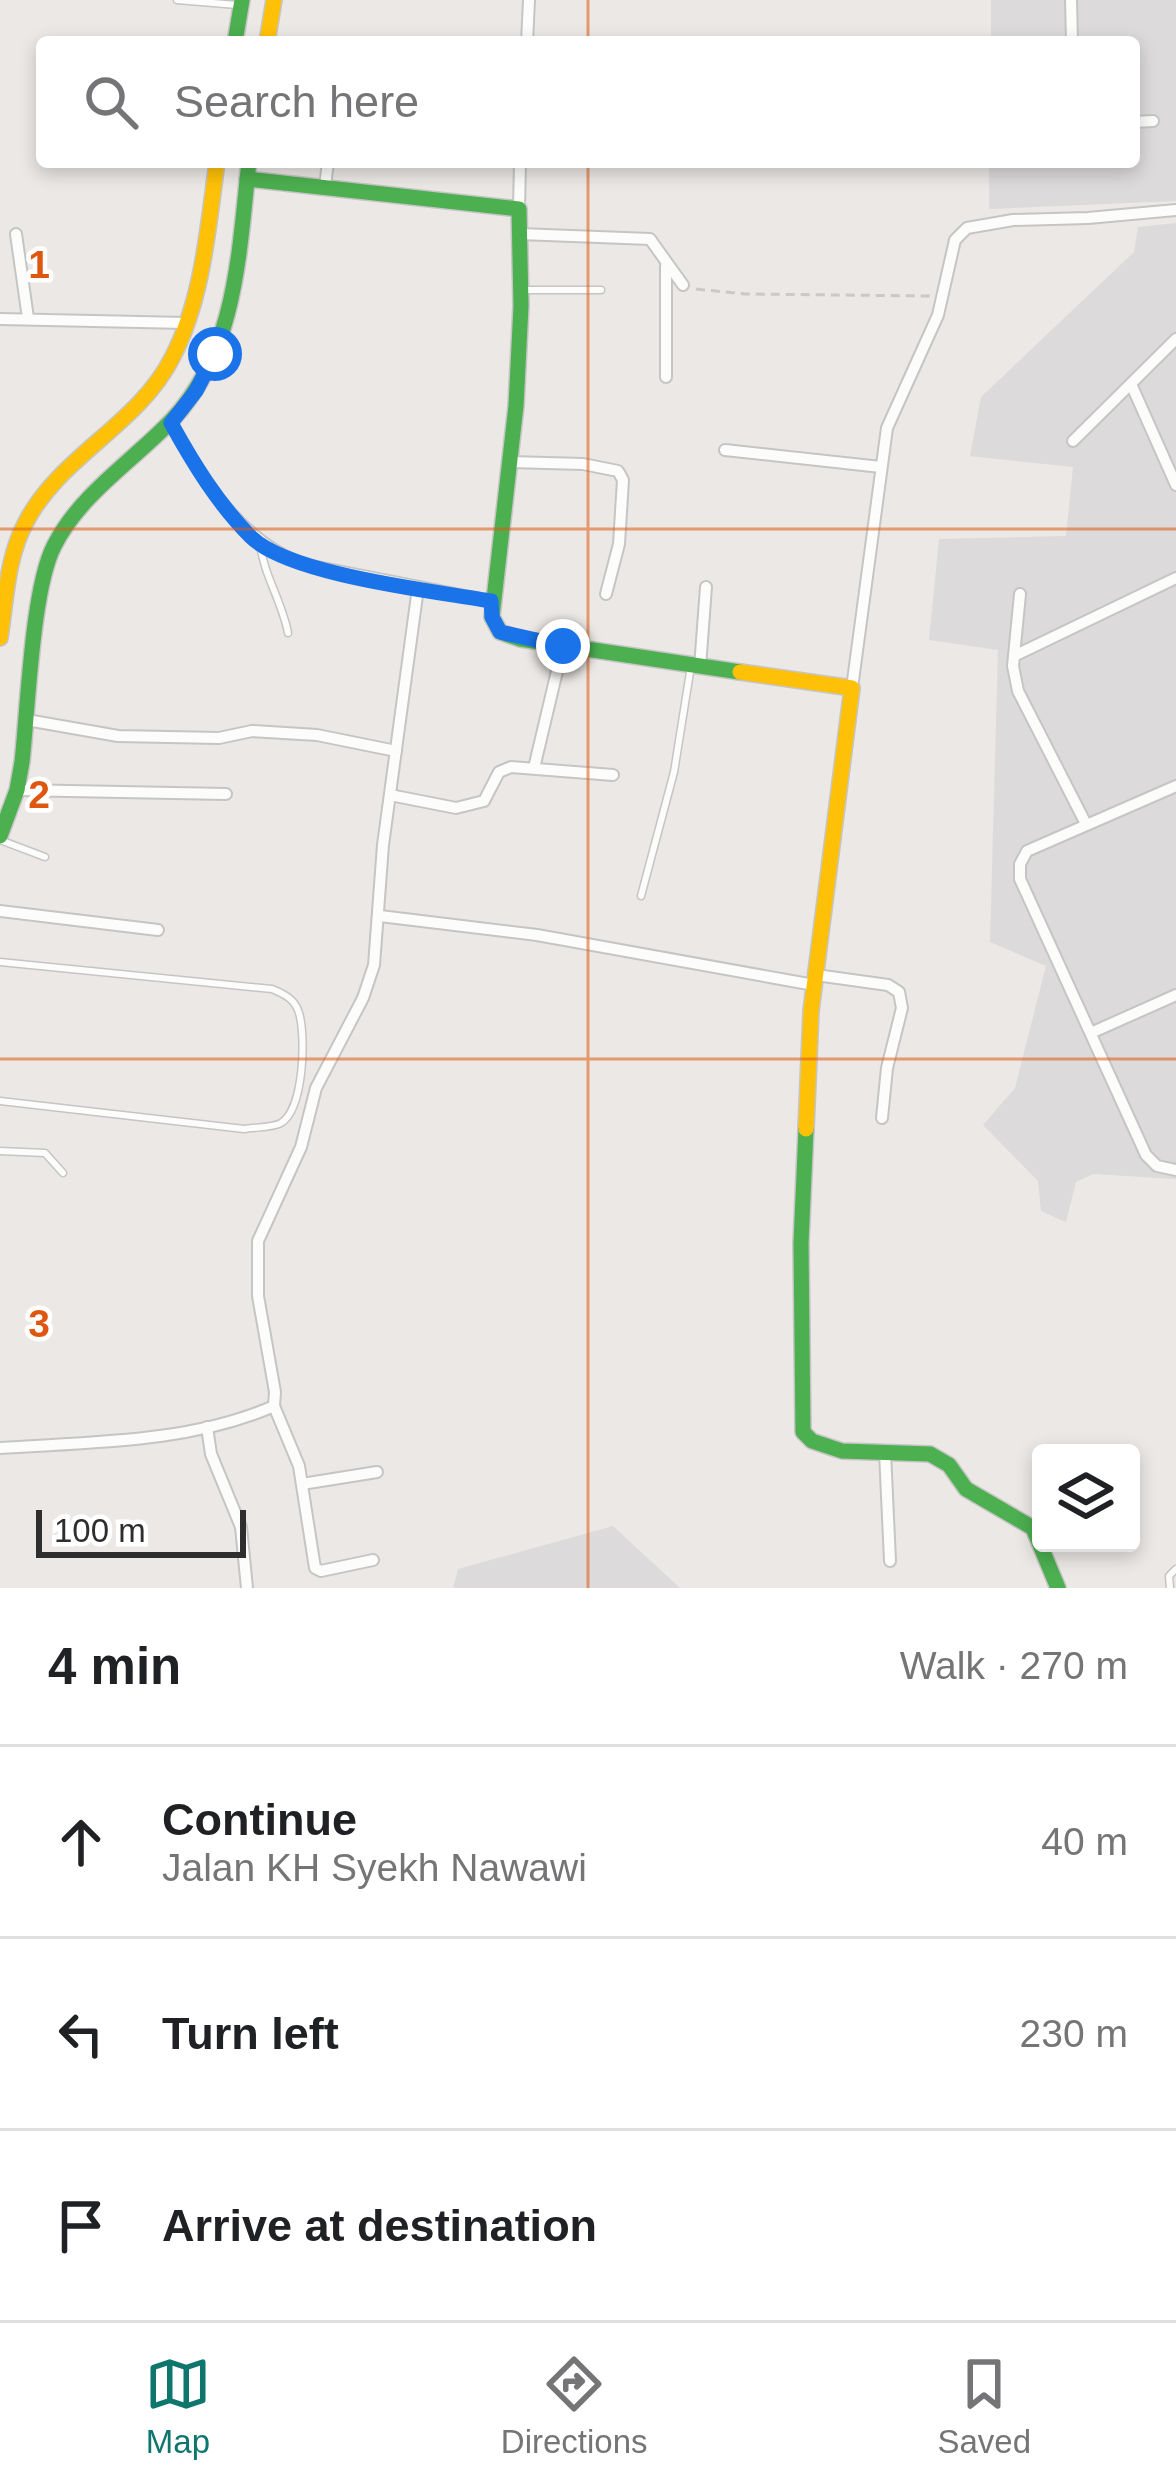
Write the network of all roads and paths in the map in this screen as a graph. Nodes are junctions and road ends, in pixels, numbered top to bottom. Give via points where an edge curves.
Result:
1 (177, 0) edge
2 (274, 0) edge
3 (529, 0) edge
4 (1071, 0) edge
5 (241, 2) edge
6 (236, 36) edge
7 (268, 36) edge
8 (527, 36) edge
9 (1072, 36) edge
10 (1153, 121) dead end
11 (1140, 122) edge
12 (216, 168) edge
13 (327, 168) edge
14 (520, 168) edge
15 (248, 170) edge
16 (325, 186) junction
17 (519, 209) junction
18 (1176, 210) edge
19 (16, 235) dead end
20 (520, 235) junction
21 (666, 262) junction
22 (682, 285) joint
23 (520, 290) junction
24 (601, 290) dead end
25 (942, 296) junction
26 (0, 319) edge
27 (28, 319) junction
28 (186, 322) junction
29 (1176, 339) edge
30 (666, 377) dead end
31 (1131, 384) junction
32 (171, 423) junction
33 (1073, 441) dead end
34 (725, 450) dead end
35 (510, 462) junction
36 (881, 467) junction
37 (1176, 484) edge
38 (260, 544) junction
39 (1176, 578) edge
40 (706, 587) dead end
41 (418, 588) junction
42 (606, 594) dead end
43 (1020, 594) dead end
44 (491, 601) junction
45 (288, 633) dead end
46 (0, 638) edge
47 (563, 646) junction
48 (1014, 656) junction
49 (695, 667) junction
50 (852, 688) junction
51 (27, 720) junction
52 (397, 751) junction
53 (534, 768) junction
54 (613, 775) dead end
55 (1176, 786) edge
56 (17, 790) junction
57 (226, 794) dead end
58 (390, 795) junction
59 (1086, 824) junction
60 (0, 838) edge
61 (45, 857) dead end
62 (641, 896) dead end
63 (0, 910) edge
64 (380, 916) junction
65 (158, 930) dead end
66 (0, 962) edge
67 (815, 980) junction
68 (1176, 995) edge
69 (1093, 1032) junction
70 (0, 1101) edge
71 (882, 1118) dead end
72 (0, 1151) edge
73 (1176, 1170) edge
74 (63, 1173) dead end
75 (274, 1406) junction
76 (207, 1427) junction
77 (0, 1448) edge
78 (885, 1452) junction
79 (377, 1472) dead end
80 (302, 1484) junction
81 (373, 1560) dead end
82 (890, 1561) dead end
83 (1176, 1569) edge
84 (247, 1588) edge
85 (1058, 1588) edge
86 (1170, 1588) edge

1 - 5 lane
2 - 7 street
3 - 8 street
4 - 9 street
5 - 6 street
10 - 11 street
12 - 28 street
13 - 16 street
14 - 17 street
15 - 16 street
15 - 32 street via 224,326 196,391
16 - 17 street
17 - 20 street
18 - 25 street via 968,228 955,240
19 - 27 street
20 - 21 street via 642,237
20 - 23 street
21 - 22 street
21 - 30 street
22 - 25 path via 745,295
23 - 24 lane
23 - 35 street
25 - 36 street via 887,428
26 - 27 street
27 - 28 street
28 - 46 street via 150,391 31,512
29 - 31 street
31 - 33 street
31 - 37 street
32 - 38 street via 196,469
32 - 51 street via 50,549
34 - 36 street
35 - 42 street via 618,471 619,544
35 - 44 street
36 - 50 street
38 - 41 street via 302,564
38 - 45 lane
39 - 48 street
40 - 49 street
41 - 44 street
41 - 52 street
43 - 48 street
44 - 47 street via 500,632
47 - 49 street
47 - 53 street
48 - 59 street via 1018,691
49 - 50 street
49 - 62 lane
50 - 67 street
51 - 52 street via 118,736 317,735
51 - 56 street
52 - 58 street
53 - 54 street
53 - 58 street via 499,772 474,806
55 - 59 street
56 - 57 street
56 - 60 street
58 - 64 street
59 - 69 street via 1027,851 1020,879
60 - 61 lane
63 - 65 street
64 - 67 street
64 - 75 street via 363,998 316,1088 301,1147 258,1241 257,1296
66 - 70 lane via 272,989 299,1010 302,1042 298,1094 280,1125 244,1129
67 - 71 street via 899,992
67 - 78 street via 801,1244 803,1432 828,1450
68 - 69 street
69 - 73 street via 1146,1155
72 - 74 lane via 45,1153
75 - 76 street
75 - 80 street
76 - 77 street
76 - 84 street via 241,1527
78 - 82 street
78 - 85 street via 942,1459 966,1489 1033,1528
79 - 80 street
80 - 81 street via 315,1568
83 - 86 lane

